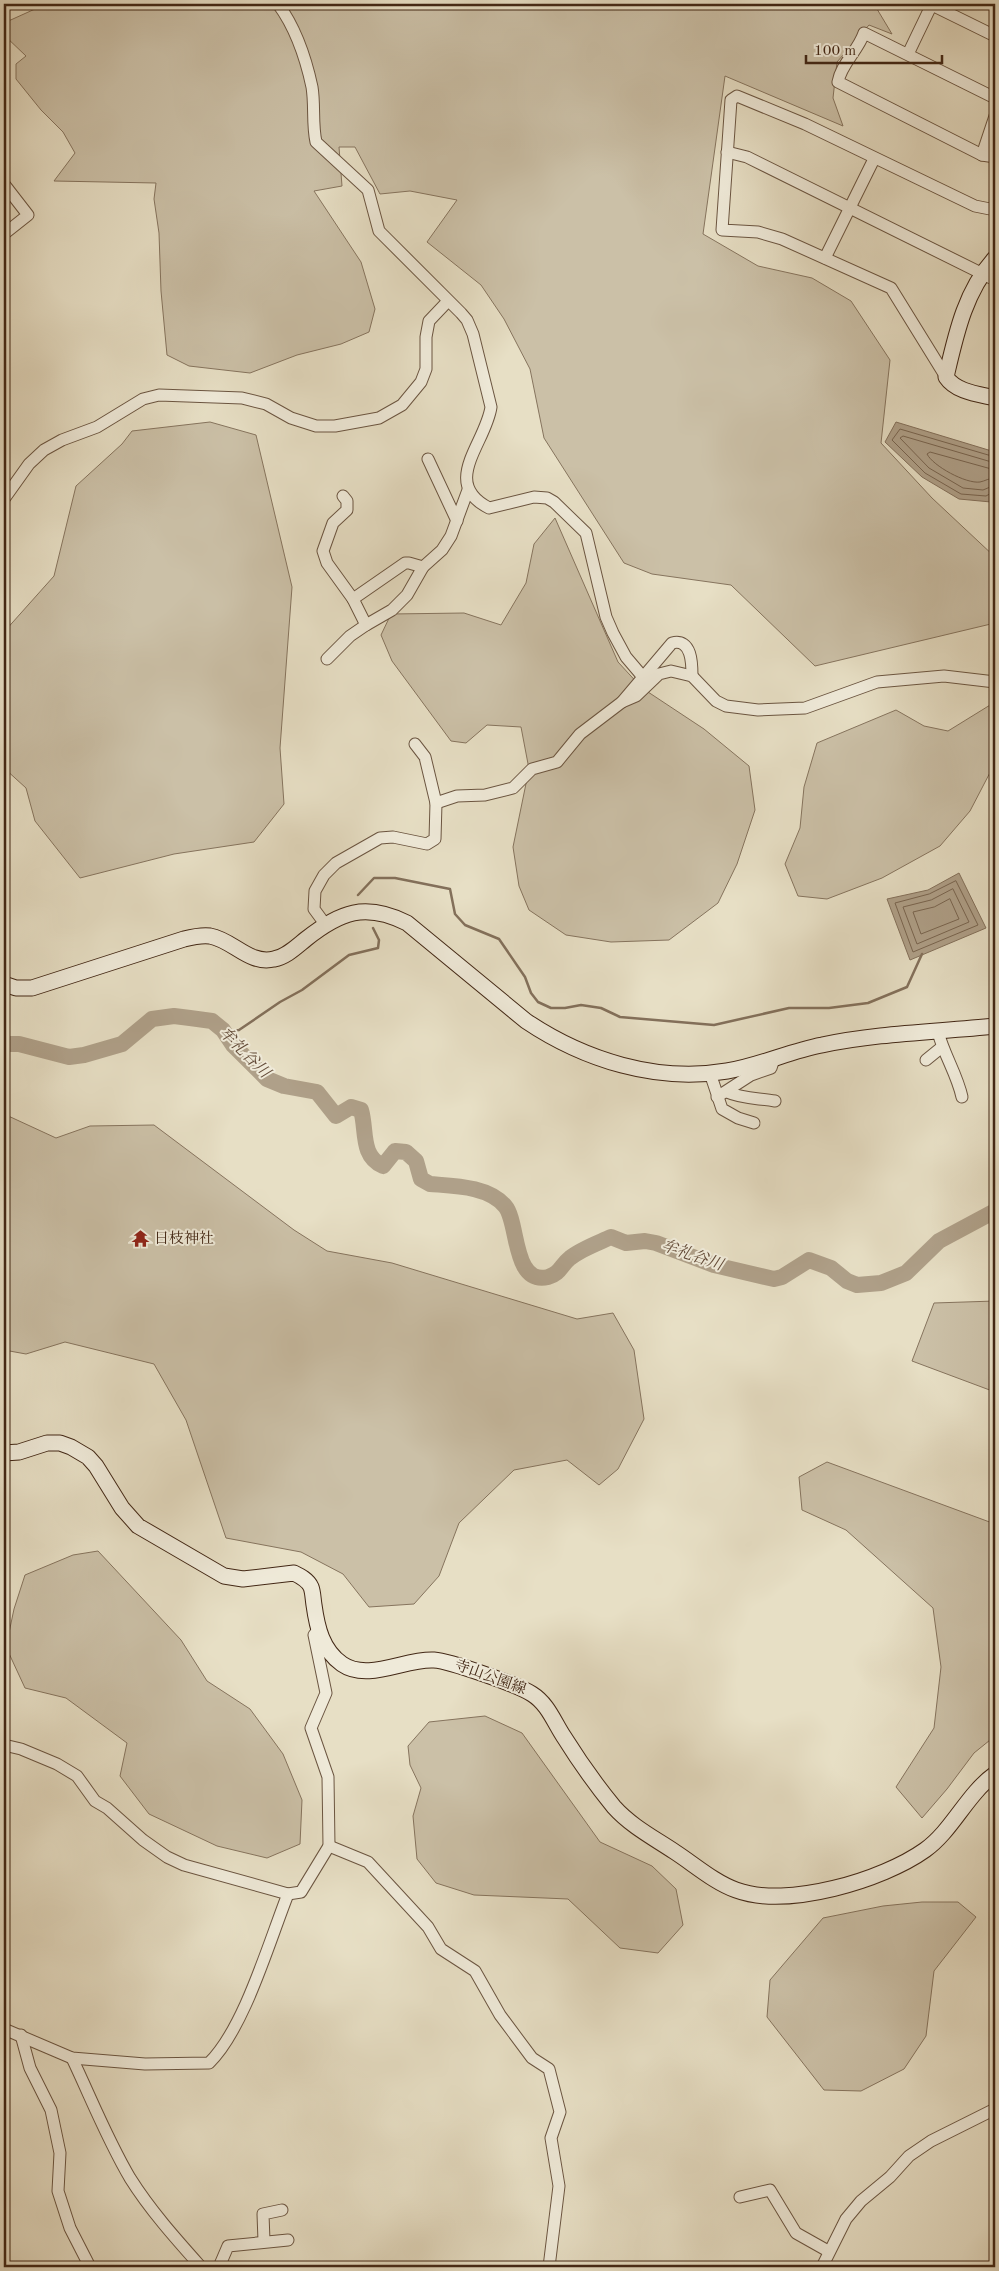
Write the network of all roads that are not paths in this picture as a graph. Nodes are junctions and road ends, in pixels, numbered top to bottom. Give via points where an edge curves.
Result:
1 (278, 4) edge
2 (932, 4) edge
3 (995, 36) edge
4 (908, 54) junction
5 (995, 98) edge
6 (995, 116) edge
7 (727, 152) junction
8 (982, 155) junction
9 (995, 157) edge
10 (874, 159) junction
11 (4, 184) edge
12 (850, 208) junction
13 (995, 210) edge
14 (4, 234) edge
15 (825, 258) junction
16 (995, 258) edge
17 (989, 276) edge
18 (448, 301) junction
19 (946, 376) junction
20 (995, 398) edge
21 (428, 459) dead end
22 (468, 490) junction
23 (343, 496) dead end
24 (4, 499) edge
25 (457, 521) junction
26 (423, 567) junction
27 (353, 599) junction
28 (366, 625) junction
29 (327, 659) dead end
30 (692, 676) junction
31 (643, 677) junction
32 (995, 682) edge
33 (622, 702) junction
34 (415, 744) dead end
35 (436, 803) junction
36 (325, 924) junction
37 (4, 984) edge
38 (995, 1026) edge
39 (938, 1032) junction
40 (942, 1047) junction
41 (774, 1058) junction
42 (926, 1060) dead end
43 (710, 1073) junction
44 (722, 1094) junction
45 (962, 1097) dead end
46 (775, 1101) dead end
47 (754, 1122) dead end
48 (4, 1453) edge
49 (318, 1630) junction
50 (4, 1745) edge
51 (995, 1774) edge
52 (329, 1846) junction
53 (288, 1894) junction
54 (4, 2029) edge
55 (21, 2034) junction
56 (72, 2058) junction
57 (995, 2110) edge
58 (740, 2197) dead end
59 (282, 2210) dead end
60 (288, 2240) dead end
61 (264, 2241) junction
62 (828, 2251) junction
63 (90, 2267) edge
64 (201, 2267) edge
65 (219, 2267) edge
66 (549, 2267) edge
67 (822, 2267) edge

1 - 18 street via 302,52 310,79 316,142 368,190 379,231
2 - 3 street
2 - 4 street
4 - 5 street
4 - 8 street via 864,33 839,74 838,82
6 - 8 street
7 - 10 street via 731,100 737,96 805,124
7 - 12 street via 747,157
7 - 15 street via 722,230 758,232
8 - 9 street
10 - 12 street
10 - 13 street via 975,206
11 - 14 street via 28,215
12 - 15 street
12 - 17 street
15 - 19 street via 892,288
16 - 17 street
17 - 19 street via 974,288 957,332
18 - 22 street via 471,327 490,407 466,472
18 - 24 street via 429,321 426,369 421,382 402,405 379,418 316,426 266,404 242,398 159,395 143,399 97,427 44,450 29,464
19 - 20 street via 960,389
21 - 25 street
22 - 25 street
22 - 31 street via 489,508 534,496 547,498 586,533 613,634
23 - 27 street via 347,510 333,523 322,551
25 - 26 street via 442,550
26 - 27 street via 405,563
26 - 28 street via 407,595 392,610
27 - 28 street
28 - 29 street
30 - 31 street via 692,656 677,642 672,643
30 - 32 street via 716,701 726,706 758,710 805,708 877,682 944,676
30 - 33 street via 671,671 659,674 636,696
31 - 33 street
33 - 35 street via 580,734 556,762 532,769 512,788 485,795 457,796
34 - 35 street via 424,757
35 - 36 street via 435,839 427,844 393,837 380,838 336,863 324,875 315,891 314,909
36 - 37 street via 273,960 260,960 217,938 198,936 32,988
36 - 43 street via 360,912 392,916 419,933 526,1021 558,1041 641,1070
38 - 39 street
39 - 40 street
39 - 41 street via 820,1045
40 - 42 street
40 - 45 street via 958,1078
41 - 43 street via 752,1066
41 - 44 street via 771,1068 751,1075
43 - 44 street
44 - 46 street
44 - 47 street via 722,1109
48 - 49 street, 寺山公園線 via 60,1443 79,1451 96,1466 122,1508 138,1526 224,1576 242,1579 294,1572 311,1587
49 - 51 street, 寺山公園線 via 334,1657 343,1665 357,1670 436,1660 533,1694 548,1709 571,1749 608,1799 631,1824 717,1880 758,1895 829,1890 868,1880 894,1868 934,1844
49 - 52 street via 314,1635 326,1693 311,1728 328,1777
50 - 53 street via 57,1764 77,1776 95,1801 167,1857 184,1865
52 - 53 street via 300,1892
52 - 66 street via 368,1862 428,1927 441,1949 475,1971 500,2015 532,2058 549,2069 560,2112 551,2138 559,2186
53 - 56 street via 241,2015 209,2063 145,2064
54 - 55 street
55 - 56 street
55 - 63 street via 30,2068 51,2110 60,2154 58,2191 70,2228
56 - 64 street via 131,2179
57 - 62 street via 931,2141 909,2156 846,2218
58 - 62 street via 770,2190 796,2233
59 - 61 street via 263,2214
60 - 61 street
61 - 65 street via 228,2246
62 - 67 street

